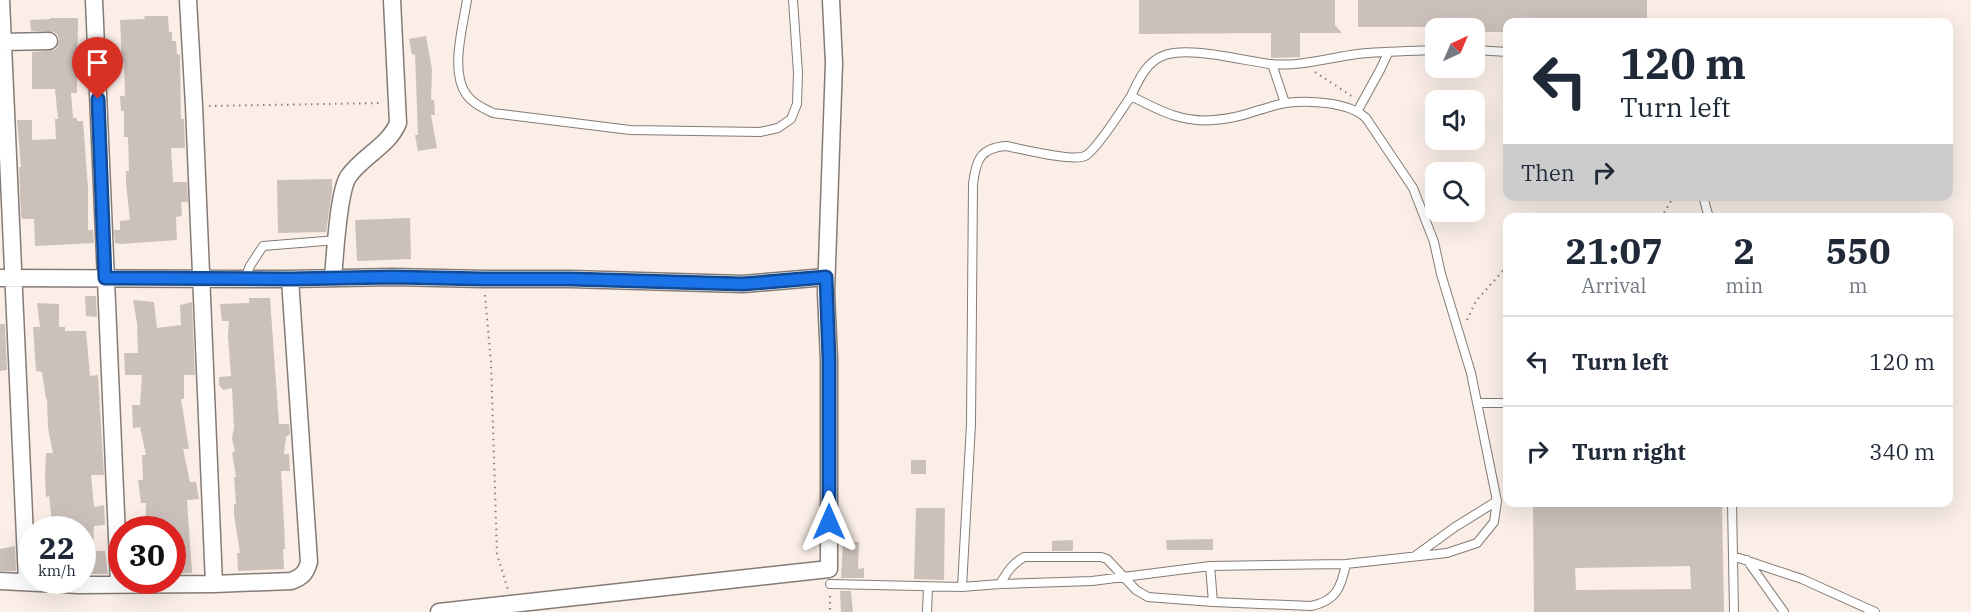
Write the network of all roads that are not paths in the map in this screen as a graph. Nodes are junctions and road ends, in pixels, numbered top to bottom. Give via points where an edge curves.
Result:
1 (1, 0) edge
2 (94, 0) edge
3 (188, 0) edge
4 (392, 0) edge
5 (467, 0) edge
6 (794, 0) edge
7 (831, 0) edge
8 (49, 41) dead end
9 (3, 42) junction
10 (1425, 51) edge
11 (1485, 51) edge
12 (1503, 52) edge
13 (1388, 53) junction
14 (1272, 64) junction
15 (1131, 96) junction
16 (1285, 103) junction
17 (1359, 106) junction
18 (337, 240) junction
19 (826, 277) junction
20 (333, 278) junction
21 (245, 279) junction
22 (393, 281) junction
23 (105, 283) junction
24 (290, 283) junction
25 (7, 284) edge
26 (201, 284) junction
27 (1478, 403) junction
28 (1503, 403) edge
29 (1497, 501) junction
30 (1732, 507) edge
31 (23, 516) edge
32 (116, 516) edge
33 (1414, 556) junction
34 (1733, 556) junction
35 (1747, 560) junction
36 (1346, 564) junction
37 (1210, 566) junction
38 (1123, 577) junction
39 (0, 581) edge
40 (18, 582) edge
41 (186, 584) edge
42 (214, 584) junction
43 (830, 584) dead end
44 (1000, 584) junction
45 (928, 587) junction
46 (962, 587) junction
47 (1213, 602) junction
48 (439, 612) edge
49 (927, 612) edge
50 (1734, 612) edge
51 (1784, 612) edge
52 (1875, 612) edge

1 - 9 street
2 - 23 street
3 - 26 street
4 - 18 street via 398,123 345,185
5 - 6 lane via 457,68 459,82 466,95 493,113 630,130 759,132 778,128 790,119 797,104
7 - 19 street via 834,63
8 - 9 street
9 - 25 street
10 - 13 lane
11 - 12 lane
13 - 14 lane
13 - 17 lane
14 - 15 lane via 1174,52 1154,60
14 - 16 lane
15 - 16 lane via 1172,116 1213,120
15 - 46 lane via 1099,144 1084,157 1006,146 989,149 975,166 971,424
16 - 17 lane
17 - 27 lane via 1413,188 1434,242
18 - 20 street
18 - 21 lane via 263,246
19 - 22 street via 743,284 721,290 571,282
19 - 48 street via 829,569
20 - 22 street
20 - 24 street
21 - 24 street
21 - 26 street
22 - 24 street
23 - 25 street
23 - 26 street
23 - 32 street
24 - 26 street
24 - 42 street via 307,570 291,581
25 - 31 street
26 - 42 street
27 - 28 lane
27 - 29 lane
29 - 33 lane
29 - 33 lane via 1494,522 1477,543 1447,553
30 - 34 lane
33 - 36 lane
34 - 35 lane
34 - 50 lane
35 - 51 lane
35 - 52 lane via 1802,579
36 - 37 lane
36 - 47 lane via 1339,590 1323,603 1311,606
37 - 38 lane
37 - 47 lane
38 - 44 lane
38 - 44 lane via 1101,557 1024,557 1008,570
38 - 47 lane via 1148,597
39 - 40 street
41 - 42 street
43 - 45 lane
44 - 46 lane
45 - 46 lane
45 - 49 lane

